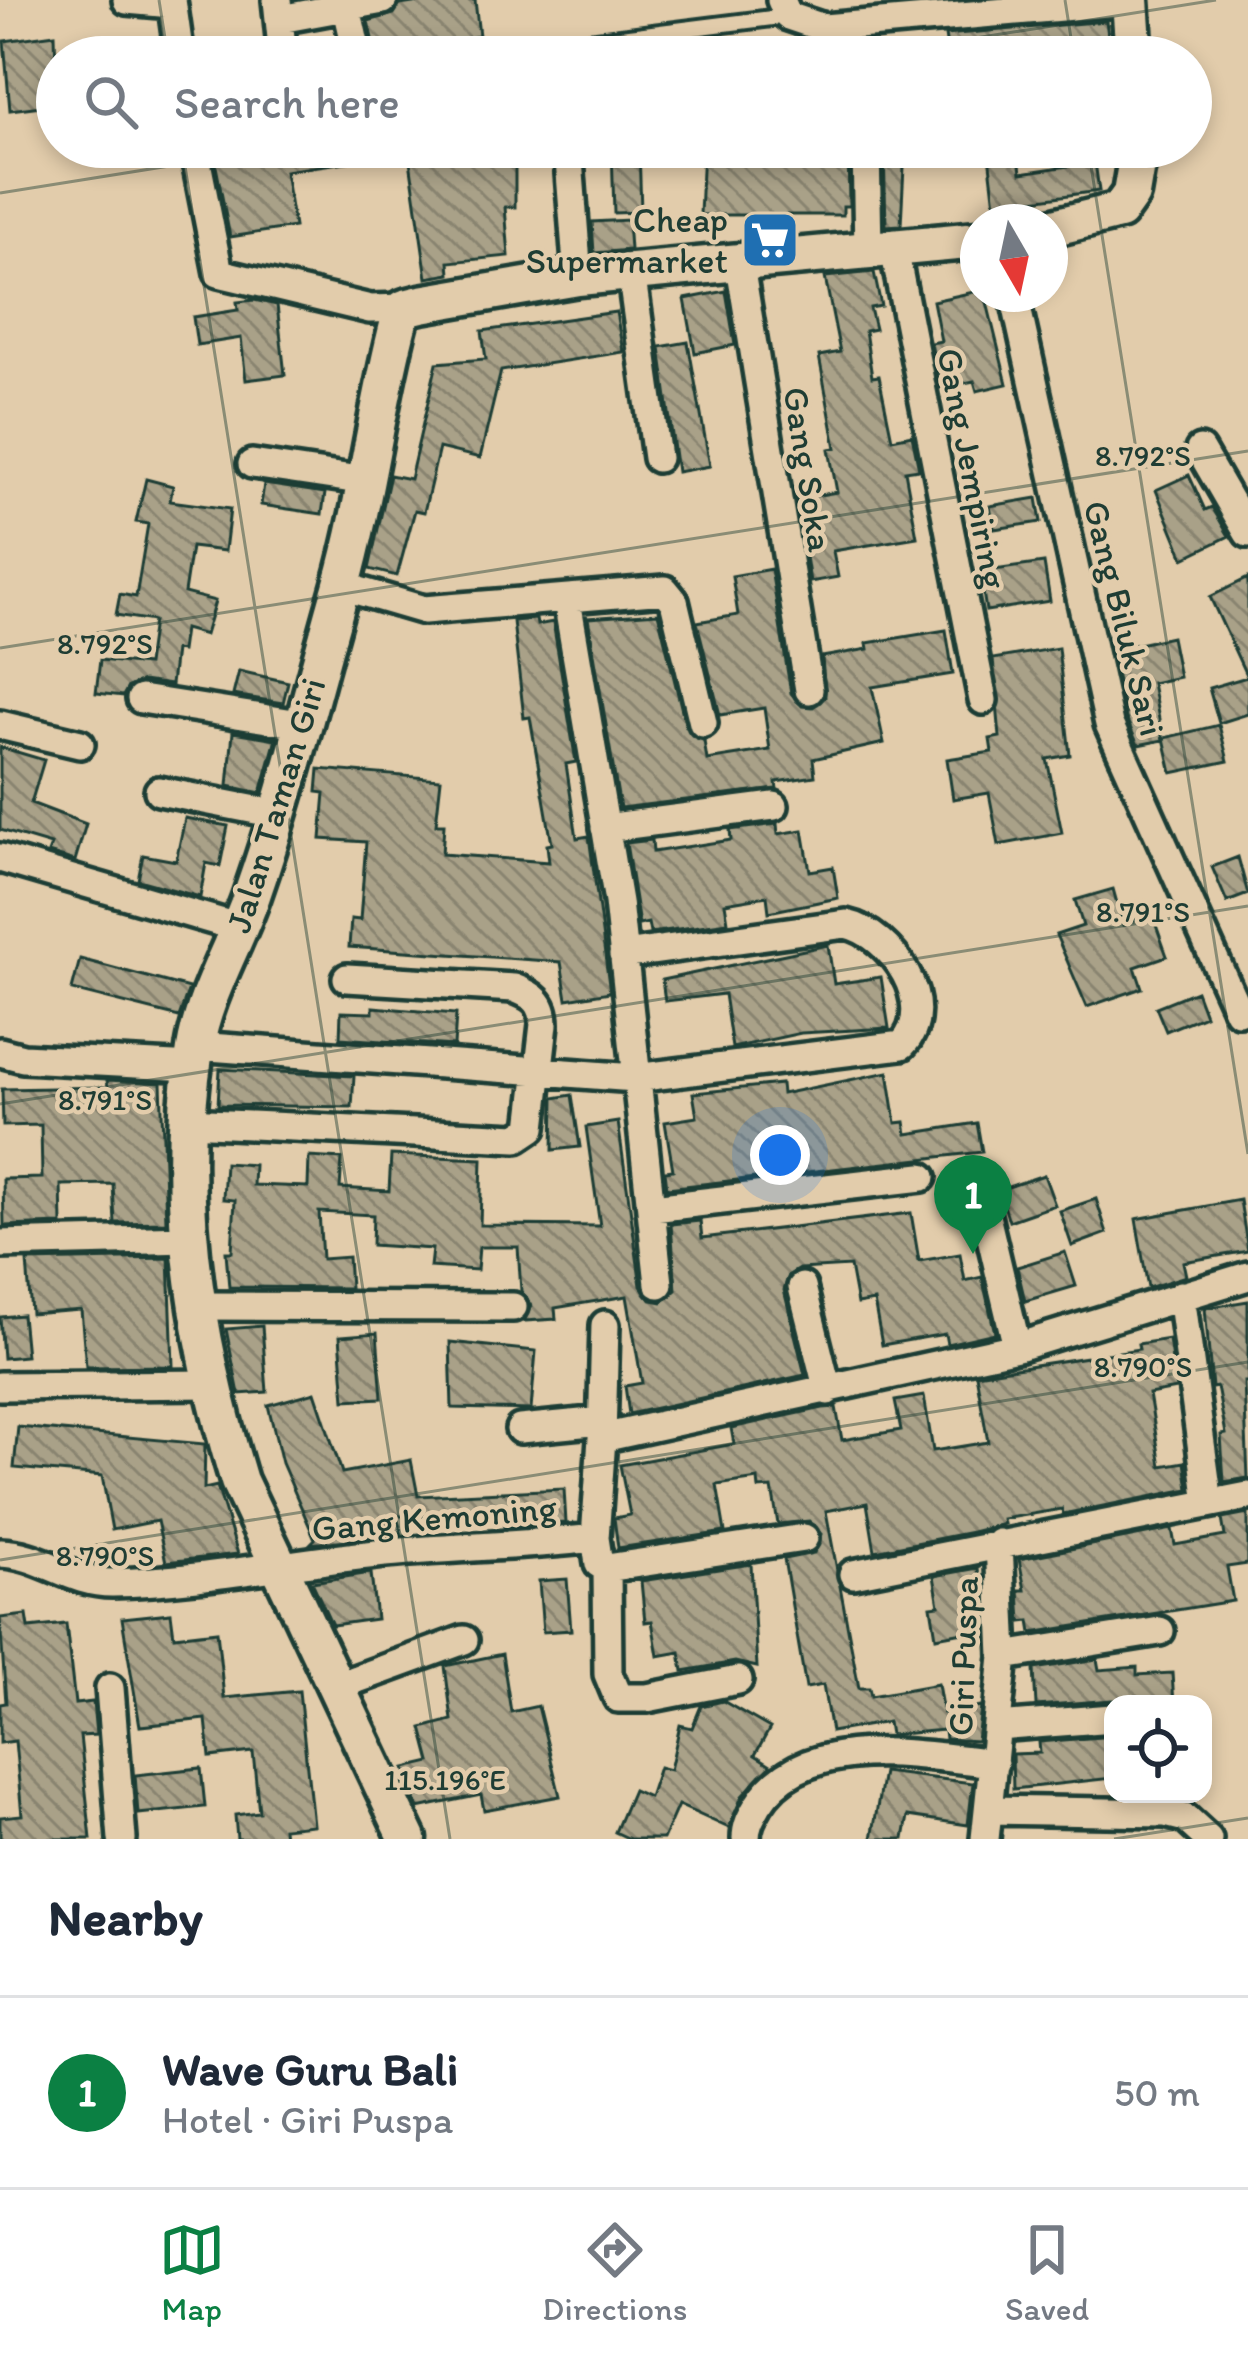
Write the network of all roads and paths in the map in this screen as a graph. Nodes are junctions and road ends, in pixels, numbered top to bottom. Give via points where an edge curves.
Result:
1 (127, 0) edge
2 (383, 0) edge
3 (1130, 0) edge
4 (172, 2) edge
5 (347, 8) junction
6 (785, 8) edge
7 (279, 10) edge
8 (177, 36) edge
9 (353, 36) edge
10 (610, 36) edge
11 (1133, 36) edge
12 (198, 168) edge
13 (570, 168) edge
14 (869, 168) edge
15 (1135, 168) edge
16 (1068, 224) edge
17 (960, 242) edge
18 (881, 249) junction
19 (739, 259) junction
20 (631, 271) junction
21 (578, 277) junction
22 (405, 308) junction
23 (1018, 312) edge
24 (1200, 450) dead end
25 (657, 458) dead end
26 (252, 464) dead end
27 (366, 481) junction
28 (1248, 533) edge
29 (342, 586) junction
30 (567, 599) junction
31 (808, 690) dead end
32 (141, 699) dead end
33 (983, 700) dead end
34 (703, 723) dead end
35 (0, 724) edge
36 (299, 724) junction
37 (80, 744) dead end
38 (159, 791) dead end
39 (774, 806) dead end
40 (277, 814) junction
41 (605, 828) junction
42 (0, 858) edge
43 (240, 928) junction
44 (623, 955) junction
45 (347, 978) dead end
46 (1238, 1011) dead end
47 (0, 1052) edge
48 (194, 1057) junction
49 (541, 1067) junction
50 (635, 1078) junction
51 (188, 1122) junction
52 (922, 1177) dead end
53 (653, 1208) junction
54 (986, 1216) dead end
55 (188, 1239) junction
56 (0, 1244) edge
57 (1248, 1276) edge
58 (659, 1284) dead end
59 (802, 1287) dead end
60 (1181, 1295) junction
61 (200, 1306) junction
62 (513, 1307) dead end
63 (605, 1325) dead end
64 (1017, 1347) junction
65 (215, 1384) junction
66 (0, 1386) edge
67 (829, 1391) junction
68 (520, 1429) dead end
69 (602, 1429) junction
70 (1248, 1496) edge
71 (1209, 1503) junction
72 (595, 1538) junction
73 (804, 1538) dead end
74 (1000, 1543) junction
75 (0, 1553) edge
76 (607, 1568) junction
77 (280, 1569) junction
78 (854, 1574) dead end
79 (1160, 1631) dead end
80 (464, 1640) dead end
81 (1004, 1656) junction
82 (738, 1680) dead end
83 (338, 1686) junction
84 (110, 1688) dead end
85 (1104, 1719) edge
86 (997, 1727) junction
87 (994, 1763) junction
88 (990, 1810) junction
89 (122, 1839) edge
90 (408, 1839) edge
91 (746, 1839) edge
92 (985, 1839) edge
93 (1208, 1839) edge

1 - 4 street
2 - 5 street
3 - 6 street via 824,28
3 - 11 street
4 - 8 street
5 - 7 street
5 - 9 street
6 - 10 lane
12 - 22 street via 219,273 370,309
13 - 21 street
14 - 18 street, Gang Jempiring
15 - 16 street via 1119,212
17 - 18 street
18 - 19 street
18 - 33 street, Gang Jempiring
19 - 20 street
19 - 31 street, Gang Soka
20 - 21 street
20 - 25 street
21 - 22 street
22 - 27 street, Jalan Taman Giri
23 - 46 street, Gang Biluk Sari via 1108,724
24 - 28 street
26 - 27 street
27 - 29 street, Jalan Taman Giri
29 - 30 street via 424,610
29 - 36 street, Jalan Taman Giri
30 - 34 street via 670,593
30 - 41 street
32 - 36 street
35 - 37 street
36 - 40 street, Jalan Taman Giri
38 - 40 street
39 - 41 street
40 - 43 street, Jalan Taman Giri
41 - 44 street
42 - 43 street
43 - 48 street, Jalan Taman Giri via 212,987
44 - 50 street
44 - 50 street via 846,924 881,943 919,1015 902,1045
45 - 49 street via 529,993 544,1011
47 - 48 street
48 - 49 street
48 - 51 street, Jalan Taman Giri
49 - 50 street
49 - 51 street via 532,1128 517,1138
50 - 53 street
51 - 55 street, Jalan Taman Giri
52 - 53 street
53 - 58 street
54 - 64 street
55 - 56 street
55 - 61 street, Jalan Taman Giri
57 - 60 street
59 - 67 street
60 - 64 street
60 - 71 street
61 - 62 street
61 - 65 street, Jalan Taman Giri
63 - 69 street
64 - 67 street
65 - 66 street
65 - 77 street, Jalan Taman Giri via 239,1481
67 - 69 street
68 - 69 street
69 - 72 street
70 - 71 street, Giri Puspa
71 - 74 street, Giri Puspa
72 - 76 street
72 - 77 street, Gang Kemoning
73 - 76 street
74 - 78 street
74 - 81 street, Giri Puspa
75 - 77 street, Gang Kemoning via 36,1558 84,1582
76 - 82 street via 608,1674 618,1698
77 - 83 street, Jalan Taman Giri
79 - 81 street
80 - 83 street
81 - 86 street, Giri Puspa
83 - 90 street, Jalan Taman Giri
84 - 89 street
85 - 86 street
86 - 87 street, Giri Puspa
87 - 88 street, Giri Puspa
87 - 91 street via 842,1755 797,1765 764,1796
88 - 92 street, Giri Puspa
88 - 93 street via 1165,1813 1185,1818

